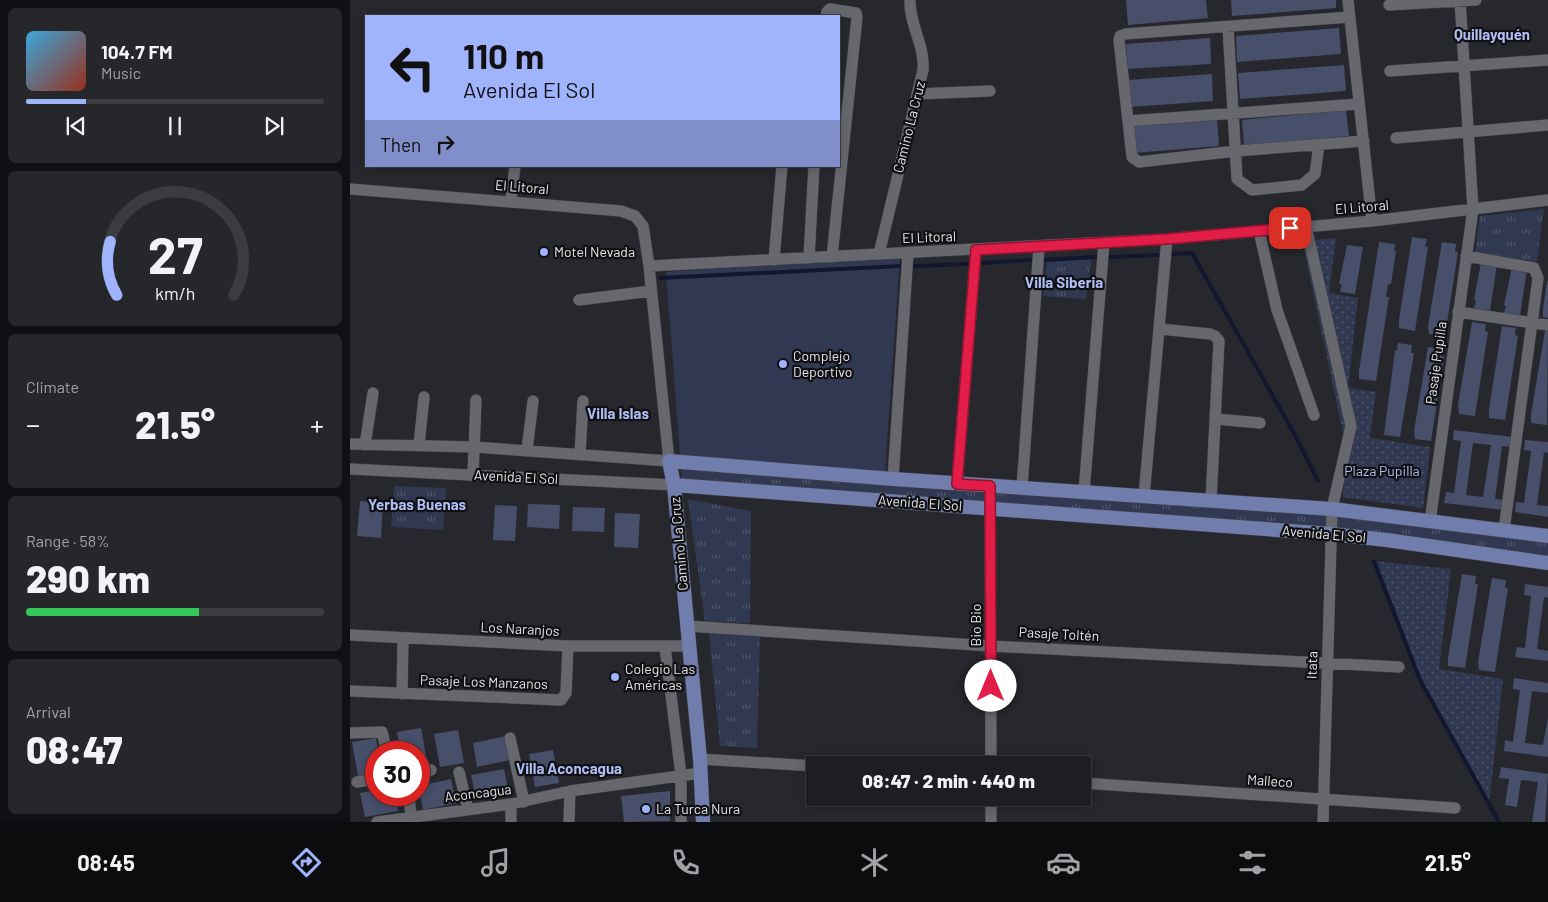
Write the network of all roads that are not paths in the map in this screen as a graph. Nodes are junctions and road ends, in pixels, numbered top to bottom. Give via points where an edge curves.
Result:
1 (910, 0) edge
2 (1348, 0) edge
3 (1460, 0) edge
4 (1476, 0) edge
5 (1388, 5) dead end
6 (826, 15) edge
7 (1350, 16) junction
8 (1228, 27) junction
9 (1548, 60) edge
10 (1465, 67) junction
11 (1390, 71) dead end
12 (990, 90) dead end
13 (917, 94) junction
14 (1359, 104) junction
15 (1234, 113) junction
16 (1128, 121) junction
17 (1548, 125) edge
18 (1469, 133) junction
19 (1396, 138) dead end
20 (1364, 141) junction
21 (1319, 145) junction
22 (1236, 151) junction
23 (515, 167) edge
24 (782, 167) edge
25 (814, 167) edge
26 (350, 189) edge
27 (1548, 200) edge
28 (511, 201) junction
29 (1473, 209) junction
30 (1372, 221) junction
31 (1306, 226) junction
32 (1259, 231) junction
33 (1167, 239) junction
34 (1104, 242) junction
35 (1039, 247) junction
36 (976, 250) junction
37 (908, 252) junction
38 (879, 254) junction
39 (1466, 256) junction
40 (832, 257) junction
41 (809, 258) junction
42 (774, 260) junction
43 (649, 266) junction
44 (651, 291) junction
45 (579, 300) dead end
46 (1458, 312) junction
47 (1532, 322) junction
48 (1548, 325) edge
49 (1160, 329) junction
50 (373, 393) dead end
51 (424, 397) dead end
52 (476, 400) dead end
53 (534, 401) dead end
54 (583, 401) dead end
55 (1314, 415) dead end
56 (1216, 419) junction
57 (1260, 423) dead end
58 (350, 444) edge
59 (365, 445) junction
60 (419, 445) junction
61 (474, 447) junction
62 (527, 450) junction
63 (580, 454) junction
64 (669, 461) junction
65 (350, 469) edge
66 (473, 475) junction
67 (893, 479) junction
68 (957, 484) junction
69 (674, 485) junction
70 (990, 486) junction
71 (1022, 488) junction
72 (1084, 492) junction
73 (1144, 496) junction
74 (1211, 501) junction
75 (991, 509) junction
76 (1332, 509) junction
77 (1430, 522) junction
78 (1504, 530) junction
79 (1331, 534) junction
80 (1548, 536) edge
81 (1548, 563) edge
82 (687, 626) junction
83 (350, 635) edge
84 (403, 639) junction
85 (568, 646) junction
86 (690, 646) junction
87 (991, 646) junction
88 (665, 647) junction
89 (1328, 663) junction
90 (1399, 667) dead end
91 (350, 691) edge
92 (402, 694) junction
93 (350, 732) edge
94 (510, 738) dead end
95 (384, 741) edge
96 (991, 756) edge
97 (701, 766) junction
98 (806, 766) edge
99 (459, 772) dead end
100 (681, 775) junction
101 (365, 781) edge
102 (357, 782) dead end
103 (1091, 784) edge
104 (570, 791) junction
105 (1324, 800) junction
106 (524, 802) junction
107 (511, 804) junction
108 (410, 806) edge
109 (991, 806) edge
110 (1454, 808) dead end
111 (460, 814) edge
112 (411, 816) junction
113 (397, 821) edge
114 (377, 822) edge
115 (511, 822) edge
116 (569, 822) edge
117 (681, 822) edge
118 (703, 822) edge
119 (991, 822) edge
120 (1323, 822) edge

1 - 13 street, Camino La Cruz via 924,55
2 - 7 street
3 - 4 street
3 - 5 street
3 - 10 street, Pasaje Pupilla
6 - 40 street via 830,9 856,14 857,17
7 - 8 street
7 - 14 street
8 - 15 street
8 - 16 street via 1120,36
9 - 10 street
10 - 11 street
10 - 18 street, Pasaje Pupilla
12 - 13 street
13 - 38 street, Camino La Cruz
14 - 15 street
14 - 20 street
15 - 16 street
15 - 22 street
16 - 22 street via 1132,157 1139,162
17 - 18 street
18 - 19 street
18 - 29 street, Pasaje Pupilla
20 - 21 street
20 - 30 street
21 - 22 street
21 - 22 street via 1315,174 1308,182 1259,191 1245,187 1237,179
23 - 28 street
24 - 42 street
25 - 41 street
26 - 28 street, El Litoral
27 - 29 street, El Litoral
28 - 43 street, El Litoral via 630,212 643,226
29 - 30 street, El Litoral
29 - 39 street, Pasaje Pupilla
30 - 31 street, El Litoral
31 - 32 street, El Litoral
31 - 76 street, Itata via 1351,426
32 - 33 street, El Litoral
32 - 55 street via 1277,310
33 - 34 street, El Litoral
33 - 49 street
34 - 35 street, El Litoral
34 - 72 street
35 - 36 street, El Litoral
35 - 71 street
36 - 37 street, El Litoral
36 - 68 street
37 - 38 street, El Litoral
37 - 67 street
38 - 40 street, El Litoral
39 - 46 street, Pasaje Pupilla
39 - 47 street via 1534,268 1538,278
40 - 41 street, El Litoral
41 - 42 street, El Litoral
42 - 43 street, El Litoral
43 - 44 street, Camino La Cruz
44 - 45 street
44 - 64 street, Camino La Cruz
46 - 47 street
46 - 77 street, Pasaje Pupilla
47 - 48 street
47 - 78 street
49 - 56 street via 1210,334 1219,341
49 - 73 street
50 - 59 street
51 - 60 street
52 - 61 street
53 - 62 street
54 - 63 street
56 - 57 street
56 - 74 street
58 - 59 street, Avenida El Sol
59 - 60 street, Avenida El Sol
60 - 61 street, Avenida El Sol
61 - 62 street, Avenida El Sol
61 - 66 street
62 - 63 street, Avenida El Sol
63 - 64 street, Avenida El Sol
64 - 67 main road, Avenida El Sol
64 - 69 main road, Camino La Cruz
65 - 66 street, Avenida El Sol
66 - 69 street, Avenida El Sol
67 - 68 main road, Avenida El Sol
68 - 70 main road, Avenida El Sol
69 - 75 main road, Avenida El Sol
69 - 82 main road, Camino La Cruz
70 - 71 main road, Avenida El Sol
70 - 75 street, Bio Bio
71 - 72 main road, Avenida El Sol
72 - 73 main road, Avenida El Sol
73 - 74 main road, Avenida El Sol
74 - 76 main road, Avenida El Sol
75 - 79 main road, Avenida El Sol
75 - 87 street, Bio Bio
76 - 77 main road, Avenida El Sol
76 - 79 street, Itata
77 - 78 main road, Avenida El Sol
78 - 80 main road, Avenida El Sol
79 - 81 main road, Avenida El Sol
79 - 89 street, Itata
82 - 86 main road, Camino La Cruz
82 - 87 street, Pasaje Toltén
83 - 84 street, Los Naranjos
84 - 85 street, Los Naranjos
84 - 92 street
85 - 88 street, Los Naranjos
85 - 92 street, Pasaje Los Manzanos via 566,693 561,700
86 - 88 street, Los Naranjos
86 - 97 main road, Camino La Cruz
87 - 89 street, Pasaje Toltén
87 - 96 street, Bio Bio
88 - 100 street
89 - 90 street, Pasaje Toltén
89 - 105 street, Itata
91 - 92 street, Pasaje Los Manzanos
93 - 95 street via 382,732
94 - 106 street
97 - 98 street
97 - 100 street, Aconcagua
97 - 118 main road, Camino La Cruz
99 - 111 street
100 - 104 street, Aconcagua
100 - 117 street
101 - 102 street
103 - 105 street, Malleco
104 - 106 street, Aconcagua
104 - 116 street
105 - 110 street, Malleco
105 - 120 street, Itata
106 - 107 street, Aconcagua
107 - 111 street, Aconcagua
107 - 115 street
108 - 112 street
109 - 119 street
111 - 112 street, Aconcagua
112 - 113 street, Aconcagua
113 - 114 street, Aconcagua

